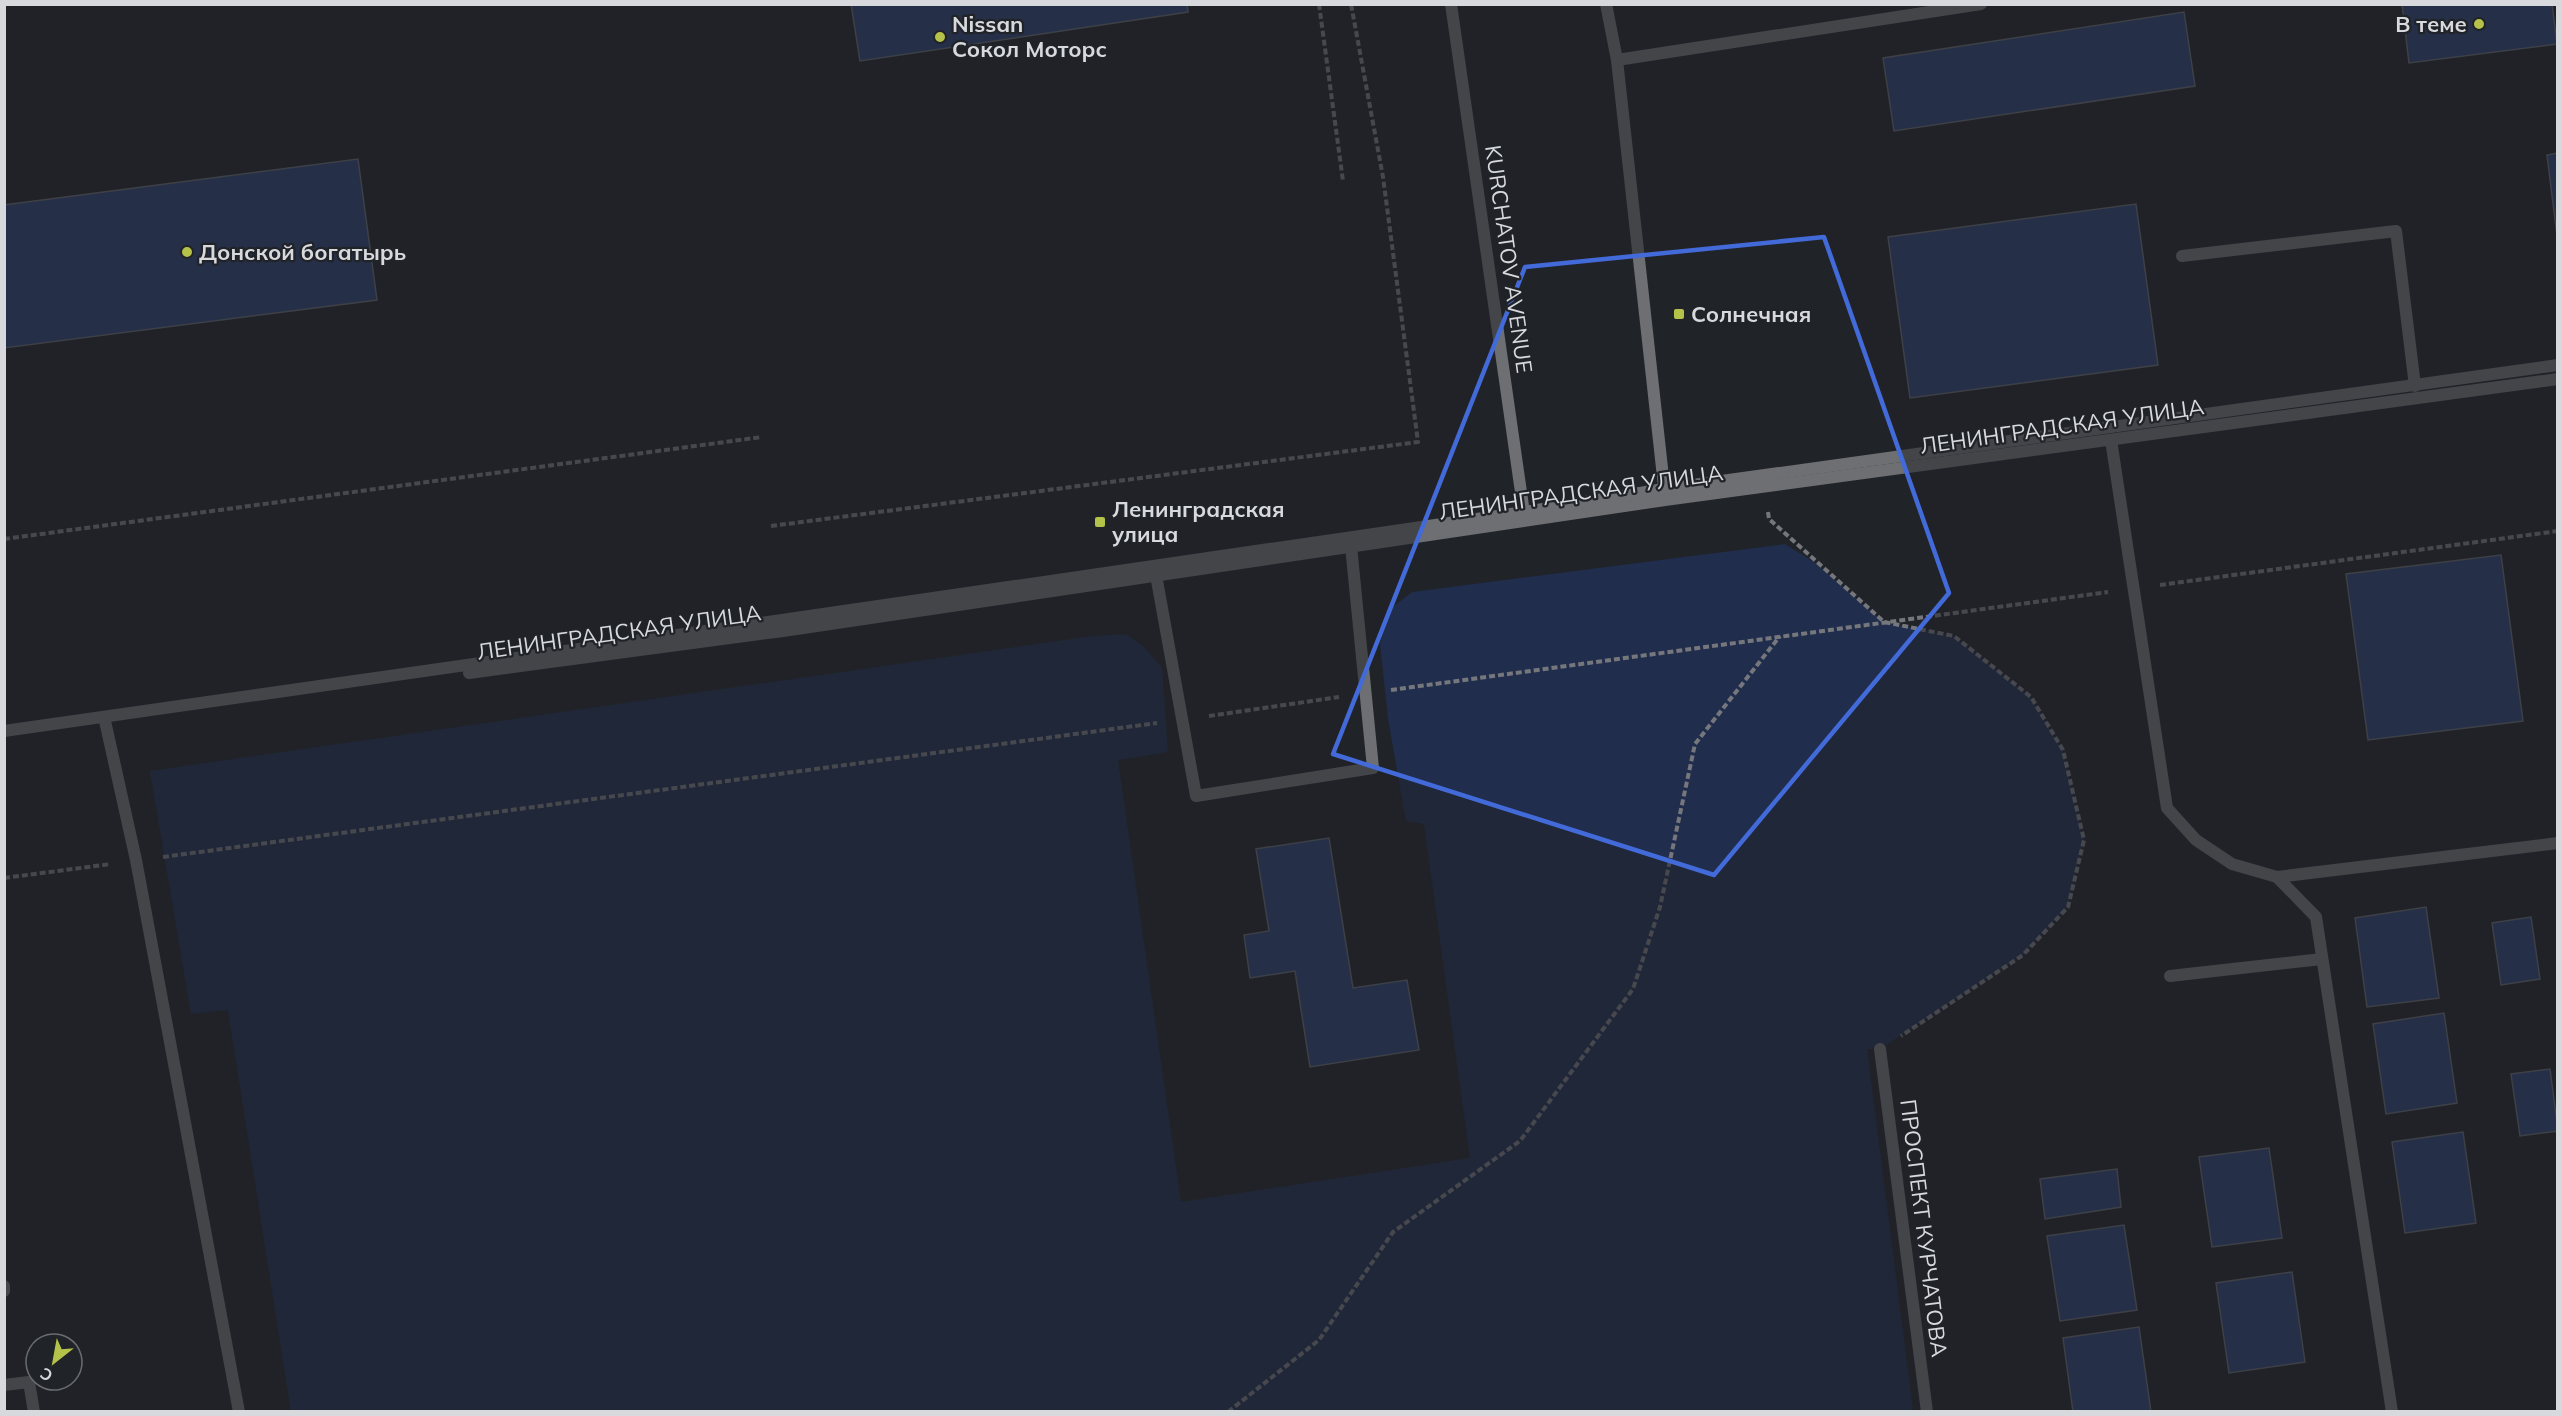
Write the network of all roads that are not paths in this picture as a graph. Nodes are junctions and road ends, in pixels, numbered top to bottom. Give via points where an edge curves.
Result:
1 (1451, 4) edge
2 (1606, 4) edge
3 (1981, 4) edge
4 (1617, 60) junction
5 (2182, 256) dead end
6 (2558, 365) edge
7 (2558, 380) edge
8 (2415, 386) junction
9 (2111, 440) junction
10 (1665, 494) junction
11 (1525, 516) junction
12 (1351, 546) junction
13 (1156, 575) junction
14 (105, 721) junction
15 (4, 731) edge
16 (4, 736) edge
17 (2558, 843) edge
18 (2277, 878) junction
19 (2322, 959) junction
20 (2170, 976) dead end
21 (1880, 1049) road end
22 (4, 1286) edge
23 (4, 1291) edge
24 (4, 1384) edge
25 (34, 1412) edge
26 (239, 1412) edge
27 (1927, 1412) edge
28 (2392, 1412) edge

1 - 11 street, KURCHATOV AVENUE
2 - 4 street
3 - 4 street
4 - 10 street
5 - 8 street via 2396,231
6 - 8 street
7 - 9 street, ЛЕНИНГРАДСКАЯ УЛИЦА
8 - 10 street
9 - 10 street, ЛЕНИНГРАДСКАЯ УЛИЦА via 1761,488
9 - 18 street via 2168,808 2196,840 2232,864
10 - 11 street, ЛЕНИНГРАДСКАЯ УЛИЦА
11 - 12 street, ЛЕНИНГРАДСКАЯ УЛИЦА
11 - 15 street
12 - 13 street, ЛЕНИНГРАДСКАЯ УЛИЦА
12 - 13 street via 1373,768 1196,796
13 - 14 street, ЛЕНИНГРАДСКАЯ УЛИЦА via 783,631
14 - 16 street, ЛЕНИНГРАДСКАЯ УЛИЦА
14 - 26 street via 136,860
17 - 18 street
18 - 19 street via 2316,917
19 - 20 street
19 - 28 street
21 - 27 street, ПРОСПЕКТ КУРЧАТОВА
22 - 23 street
24 - 25 street via 29,1382

